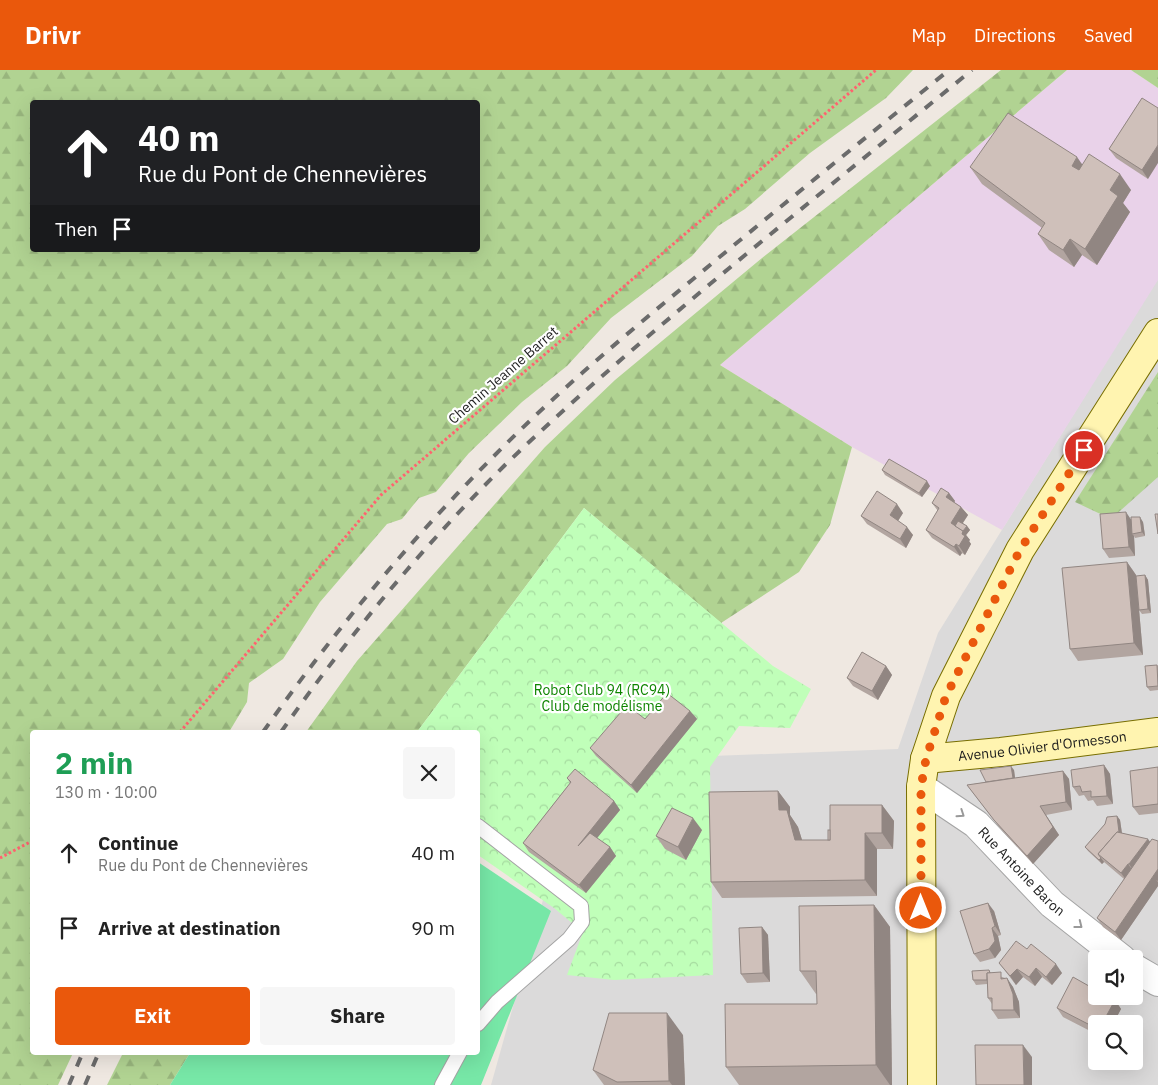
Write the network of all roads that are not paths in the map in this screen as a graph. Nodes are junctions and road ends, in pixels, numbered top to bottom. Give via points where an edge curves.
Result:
1 (1158, 333) edge
2 (1158, 732) edge
3 (926, 759) junction
4 (921, 787) junction
5 (480, 828) edge
6 (1111, 950) edge
7 (1143, 973) edge
8 (1158, 982) edge
9 (480, 1022) edge
10 (458, 1055) edge
11 (442, 1085) edge
12 (922, 1085) edge

1 - 3 main road via 1020,550 946,696
2 - 3 main road, Avenue Olivier d'Ormesson
3 - 4 main road
4 -> 6 street, Rue Antoine Baron via 976,824 1052,904
4 - 12 main road
5 - 9 lane via 580,906 582,922 569,939 497,1002
7 - 8 street
10 - 11 lane

